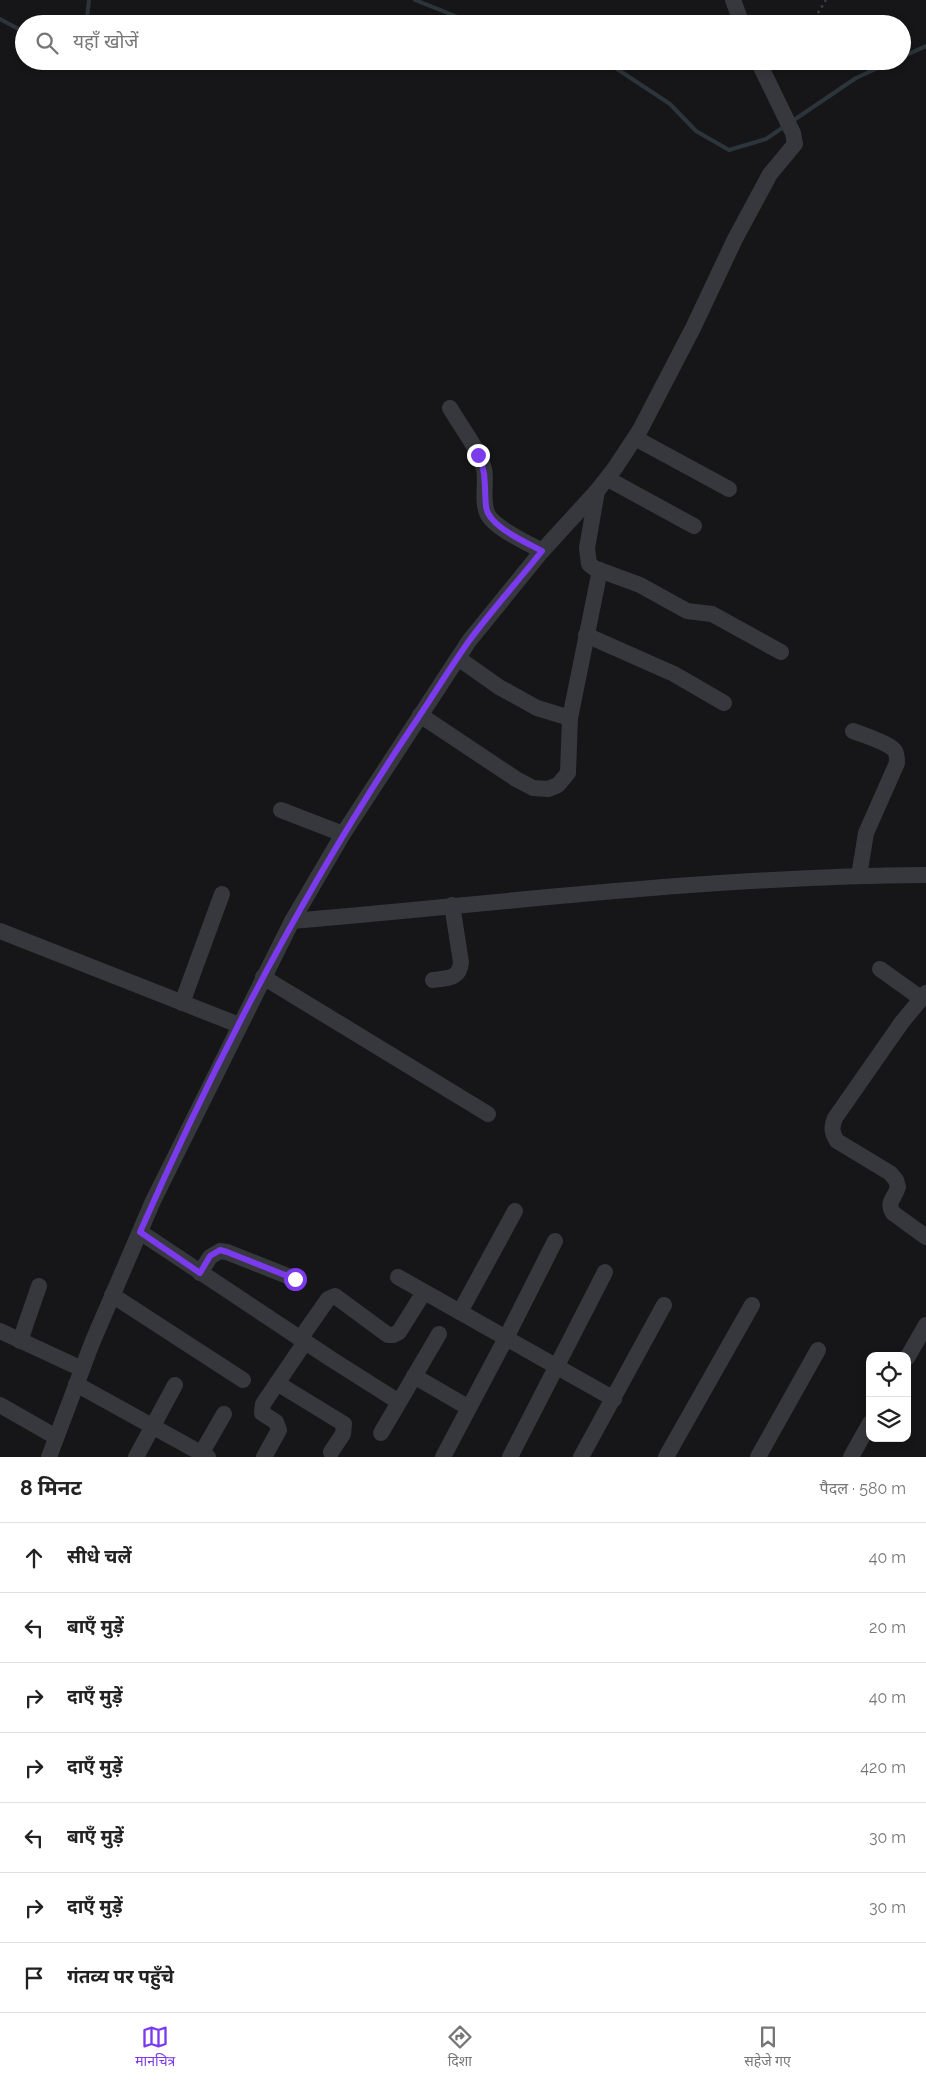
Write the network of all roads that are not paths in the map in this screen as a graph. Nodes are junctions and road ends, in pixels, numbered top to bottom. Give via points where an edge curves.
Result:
1 (733, 0) edge
2 (739, 15) edge
3 (762, 70) edge
4 (450, 408) dead end
5 (635, 438) junction
6 (602, 485) junction
7 (729, 489) dead end
8 (694, 526) dead end
9 (542, 551) junction
10 (600, 570) junction
11 (586, 635) junction
12 (780, 652) dead end
13 (458, 658) junction
14 (724, 703) dead end
15 (420, 715) junction
16 (570, 718) junction
17 (853, 731) dead end
18 (281, 810) dead end
19 (343, 834) junction
20 (859, 876) junction
21 (926, 876) edge
22 (222, 894) dead end
23 (452, 905) junction
24 (292, 921) junction
25 (0, 931) edge
26 (880, 970) dead end
27 (263, 977) junction
28 (433, 980) dead end
29 (924, 996) edge
30 (182, 1003) junction
31 (239, 1025) junction
32 (488, 1114) dead end
33 (515, 1211) dead end
34 (924, 1230) edge
35 (140, 1232) junction
36 (555, 1241) dead end
37 (605, 1272) dead end
38 (200, 1273) junction
39 (398, 1277) dead end
40 (295, 1279) dead end
41 (39, 1286) dead end
42 (424, 1292) junction
43 (112, 1296) junction
44 (664, 1305) dead end
45 (752, 1305) dead end
46 (460, 1312) junction
47 (926, 1325) edge
48 (0, 1331) edge
49 (439, 1334) dead end
50 (506, 1338) junction
51 (303, 1340) junction
52 (20, 1341) junction
53 (818, 1350) dead end
54 (910, 1352) edge
55 (556, 1367) junction
56 (82, 1369) junction
57 (414, 1376) junction
58 (243, 1380) dead end
59 (277, 1383) junction
60 (76, 1384) junction
61 (175, 1385) dead end
62 (614, 1399) junction
63 (399, 1402) junction
64 (0, 1405) edge
65 (469, 1408) junction
66 (224, 1414) dead end
67 (153, 1427) junction
68 (866, 1431) edge
69 (380, 1433) dead end
70 (56, 1437) junction
71 (204, 1455) edge
72 (333, 1455) edge
73 (49, 1457) edge
74 (136, 1457) edge
75 (264, 1457) edge
76 (443, 1457) edge
77 (510, 1457) edge
78 (581, 1457) edge
79 (666, 1457) edge
80 (758, 1457) edge
81 (851, 1457) edge

1 - 2 street
3 - 5 street via 796,144 777,164 761,190
4 - 9 street via 482,463 488,515 502,528
5 - 6 street
5 - 7 street
6 - 8 street
6 - 9 street
6 - 10 street via 587,557 589,564
9 - 13 street
10 - 11 street
10 - 12 street via 640,585 687,611 712,614
11 - 14 street via 652,664
11 - 16 street
13 - 15 street
13 - 16 street via 499,687 537,708
15 - 16 street via 516,779 542,790 558,785 568,773
15 - 19 street
17 - 20 street via 889,746 897,756 897,763 866,833
18 - 19 street
19 - 24 street
20 - 21 street
20 - 23 street via 710,884
22 - 30 street
23 - 24 street
23 - 28 street via 461,969 452,977
24 - 27 street
25 - 30 street
26 - 29 street
27 - 31 street
27 - 32 street
29 - 34 street via 902,1022 834,1118 831,1127 837,1141 890,1173 898,1187 890,1209
30 - 31 street
31 - 35 street
33 - 46 street
35 - 38 street
35 - 43 street
36 - 50 street
37 - 55 street
38 - 40 street via 210,1256 220,1250
38 - 51 street
39 - 42 street
41 - 52 street
42 - 46 street
42 - 51 street via 399,1332 393,1335 388,1335 335,1296 328,1299
43 - 56 street
43 - 58 street
44 - 62 street
45 - 79 street
46 - 50 street
47 - 54 street
48 - 52 street
49 - 57 street
50 - 55 street
50 - 65 street
51 - 59 street
51 - 63 street
52 - 56 street
53 - 80 street
55 - 62 street
55 - 77 street
56 - 60 street
57 - 63 street
57 - 65 street
59 - 72 street via 344,1424
59 - 75 street via 261,1408 265,1416 276,1422 279,1430
60 - 67 street
60 - 70 street
61 - 67 street
62 - 78 street
63 - 69 street
64 - 70 street
65 - 76 street
66 - 71 street
67 - 71 street
67 - 74 street
68 - 81 street
70 - 73 street

